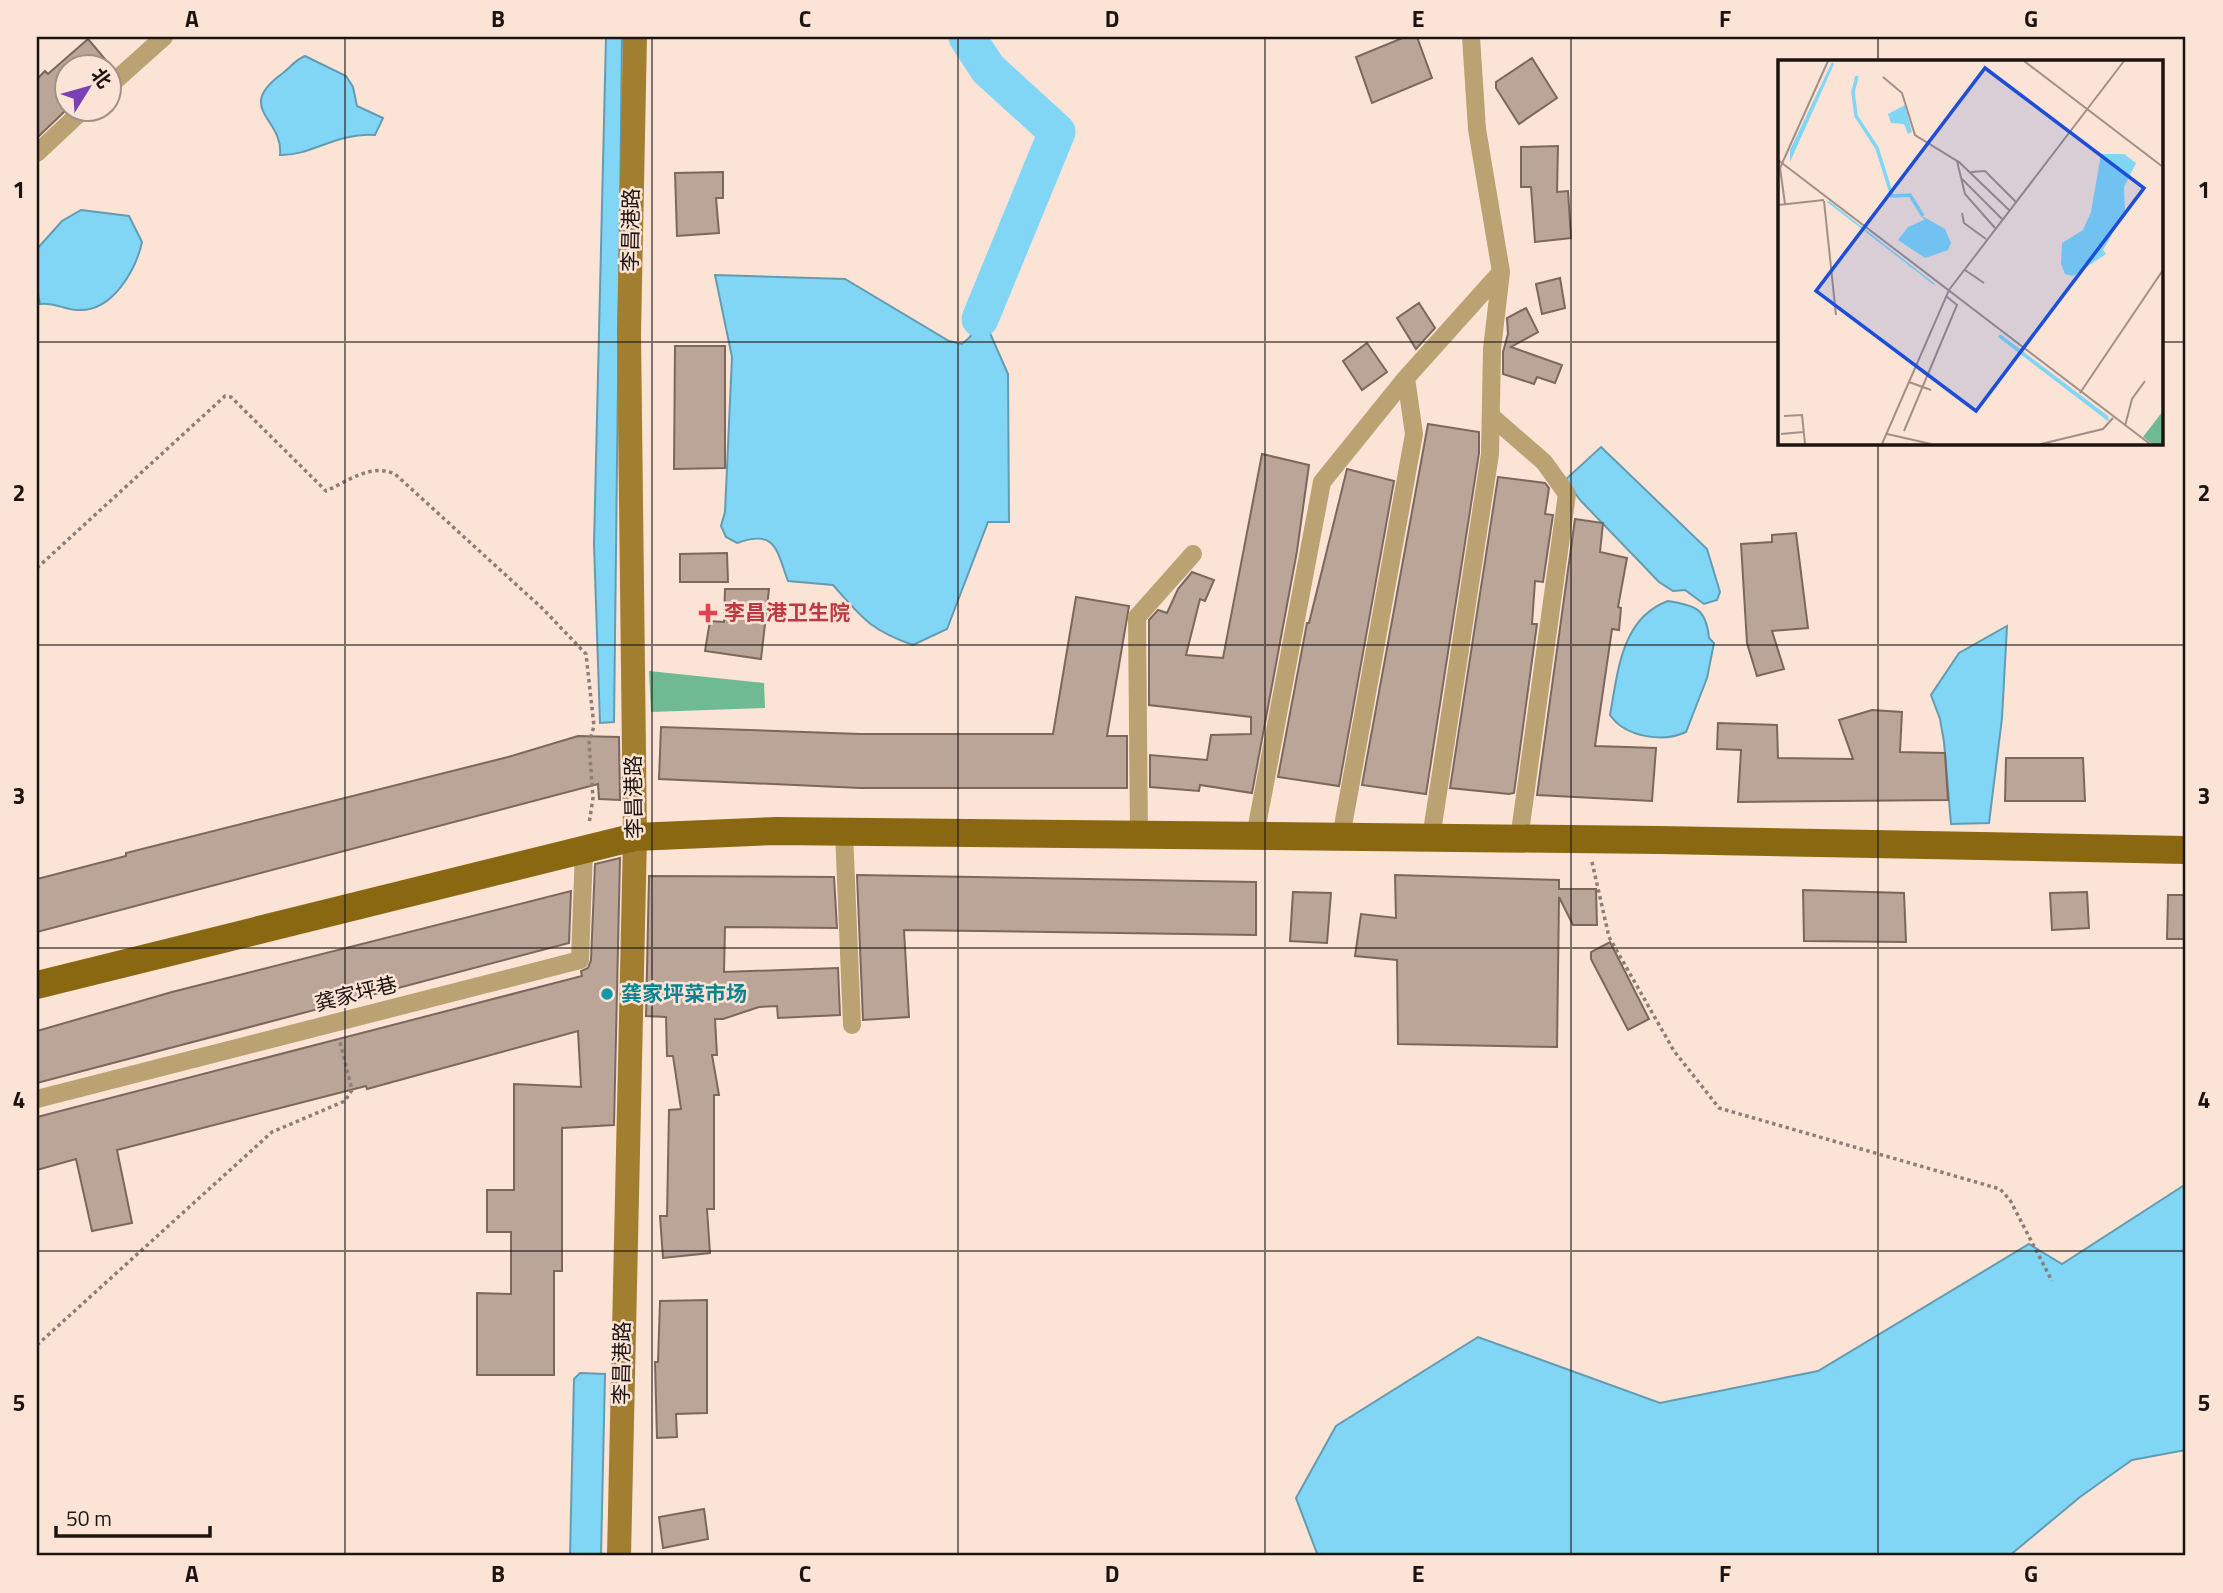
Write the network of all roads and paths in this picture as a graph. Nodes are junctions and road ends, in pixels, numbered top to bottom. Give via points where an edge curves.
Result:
1 (164, 37) edge
2 (635, 37) edge
3 (1471, 37) edge
4 (122, 74) edge
5 (70, 122) edge
6 (37, 153) edge
7 (1501, 272) junction
8 (1406, 379) junction
9 (1490, 416) junction
10 (1193, 554) dead end
11 (37, 568) edge
12 (844, 832) junction
13 (1139, 835) junction
14 (1255, 836) junction
15 (635, 837) junction
16 (1341, 837) junction
17 (1431, 838) junction
18 (1519, 839) junction
19 (1587, 840) junction
20 (584, 850) junction
21 (2186, 850) edge
22 (37, 985) edge
23 (335, 1023) junction
24 (852, 1025) dead end
25 (37, 1099) edge
26 (2052, 1281) dead end
27 (37, 1345) edge
28 (619, 1556) edge

1 - 4 street
2 - 15 street, 李昌港路 via 629,333
3 - 7 street via 1477,129
5 - 6 street
7 - 8 street
7 - 9 street
8 - 14 street via 1322,482
8 - 16 street via 1414,434
9 - 17 street via 1490,454
9 - 18 street via 1544,461 1567,494
10 - 13 street via 1137,617
11 - 20 path via 225,396 326,491 374,469 395,474 586,654 594,726 589,743 593,798
12 - 13 main road
12 - 15 main road
12 - 24 street
13 - 14 main road
14 - 16 main road
15 - 20 main road
15 - 28 street, 李昌港路
16 - 17 main road
17 - 18 main road
18 - 19 main road
19 - 21 main road
19 - 26 path via 1609,937 1674,1051 1719,1108 2000,1189
20 - 22 main road
20 - 23 street, 龚家坪巷 via 580,960
23 - 25 street, 龚家坪巷
23 - 27 path via 352,1090 345,1101 272,1132

